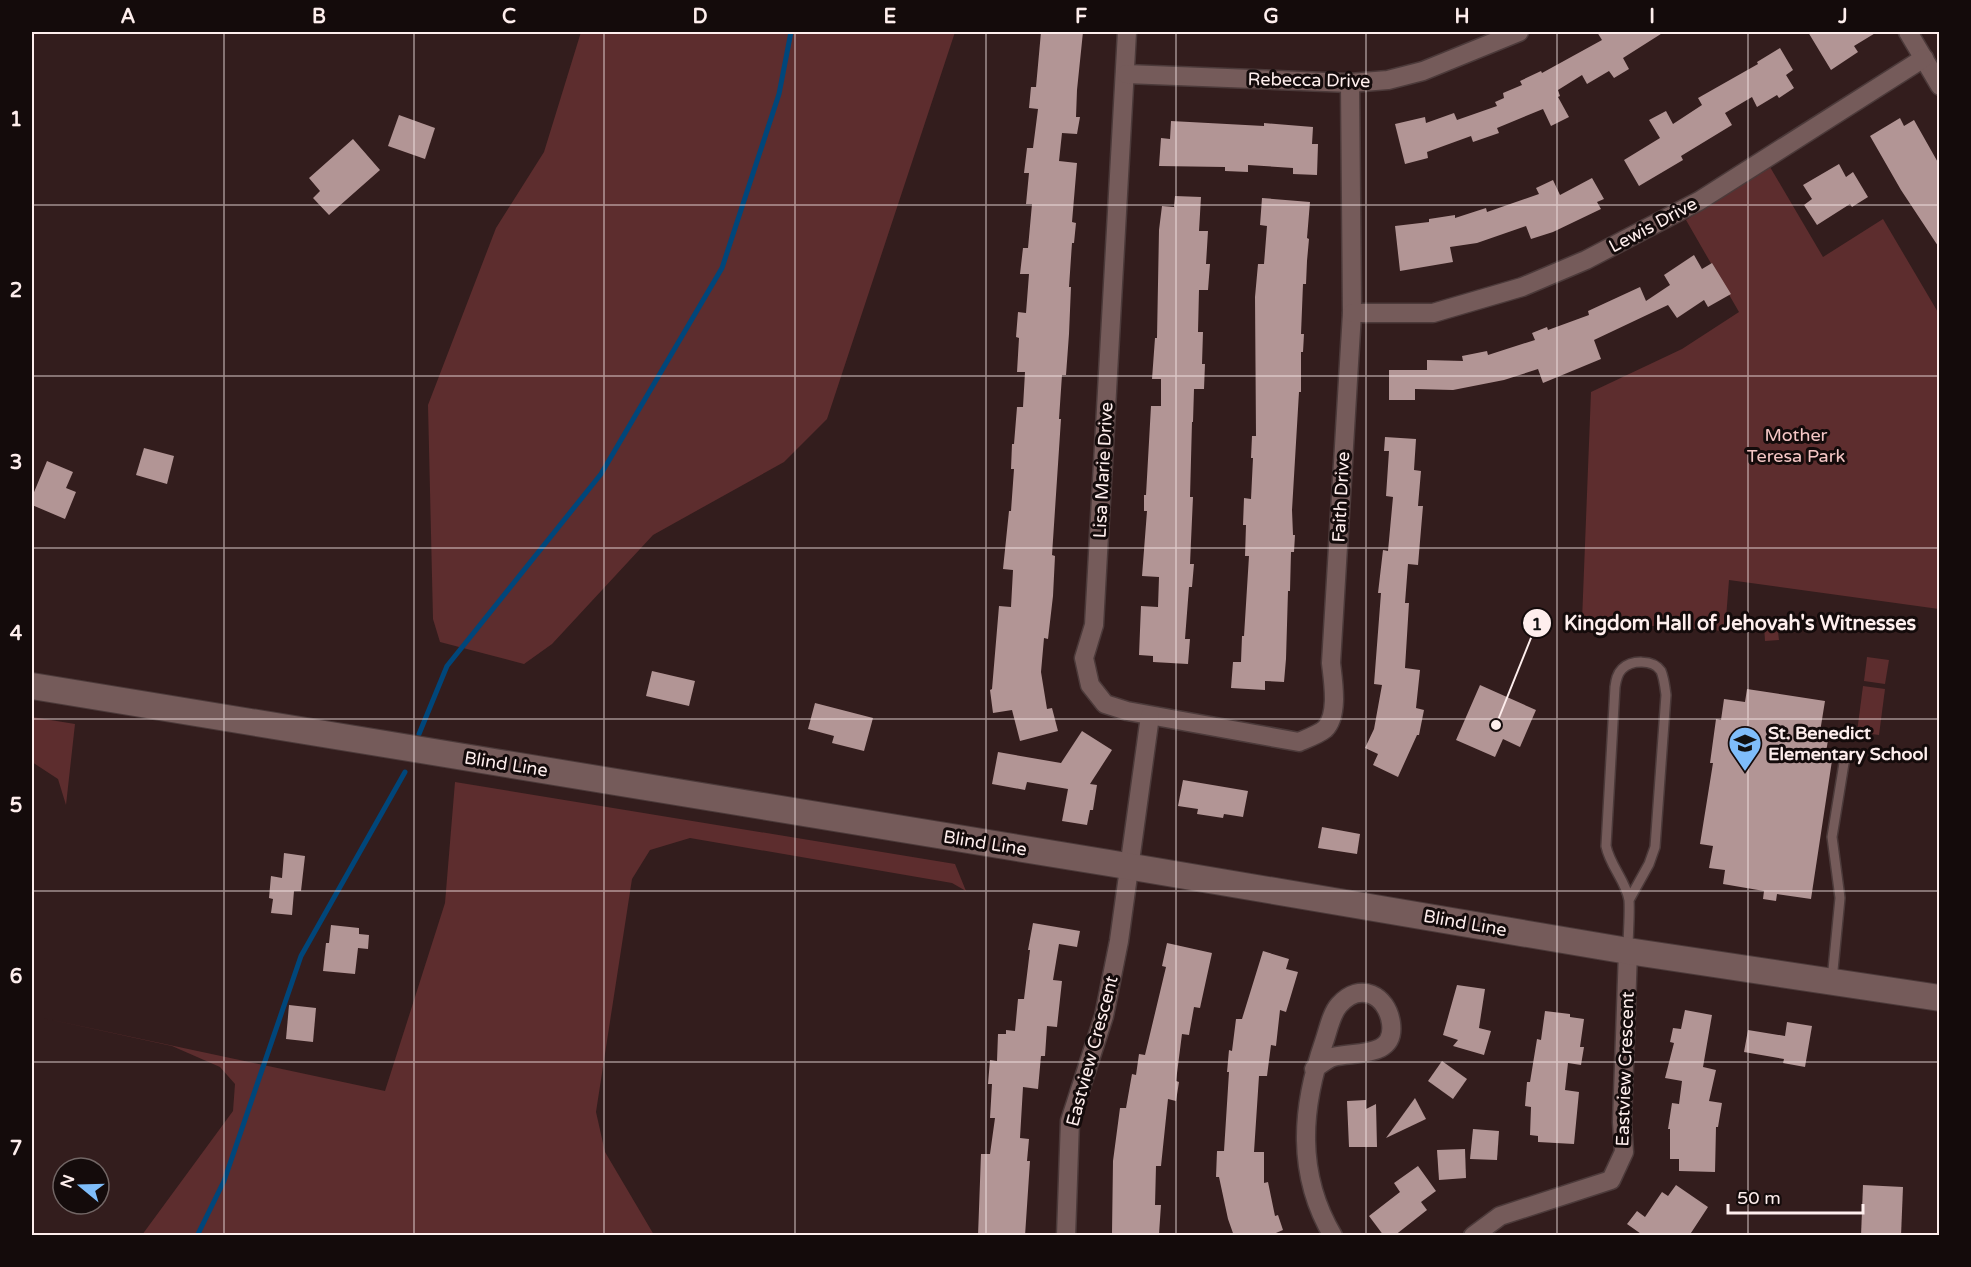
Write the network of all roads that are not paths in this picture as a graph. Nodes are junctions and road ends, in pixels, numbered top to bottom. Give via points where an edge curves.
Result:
1 (1127, 32) edge
2 (1519, 32) edge
3 (1908, 32) edge
4 (1924, 58) junction
5 (1126, 74) junction
6 (1350, 83) junction
7 (1940, 86) edge
8 (1352, 313) junction
9 (32, 686) edge
10 (1150, 717) junction
11 (1845, 757) dead end
12 (1129, 867) junction
13 (1629, 900) junction
14 (1629, 951) junction
15 (1832, 982) junction
16 (1940, 998) edge
17 (1314, 1069) junction
18 (1066, 1236) edge
19 (1334, 1236) edge
20 (1473, 1236) edge

1 - 5 street, Lisa Marie Drive
2 - 6 street, Rebecca Drive via 1423,72
3 - 4 street
4 - 7 street
4 - 8 street, Lewis Drive via 1699,201 1586,260 1522,287 1433,313
5 - 6 street, Rebecca Drive
5 - 10 street, Lisa Marie Drive via 1094,625 1084,658 1090,685 1105,704
6 - 8 street, Faith Drive
8 - 10 street, Faith Drive via 1331,718 1325,729 1299,742
9 - 12 street, Blind Line
10 - 12 street
11 - 15 lane via 1832,837 1840,898
12 - 14 street, Blind Line
12 - 18 street, Eastview Crescent via 1104,1016 1070,1121
13 - 13 lane via 1646,871 1654,847 1666,695 1661,671 1644,662 1628,664 1617,676 1614,687 1606,846
13 - 14 lane
14 - 15 street, Blind Line
14 - 20 street, Eastview Crescent via 1624,1152 1611,1180 1500,1216
15 - 16 street, Blind Line
17 - 17 street via 1337,1006 1348,996 1359,993 1379,998 1387,1007 1392,1025 1382,1048 1331,1058
17 - 19 street via 1304,1137 1308,1173

